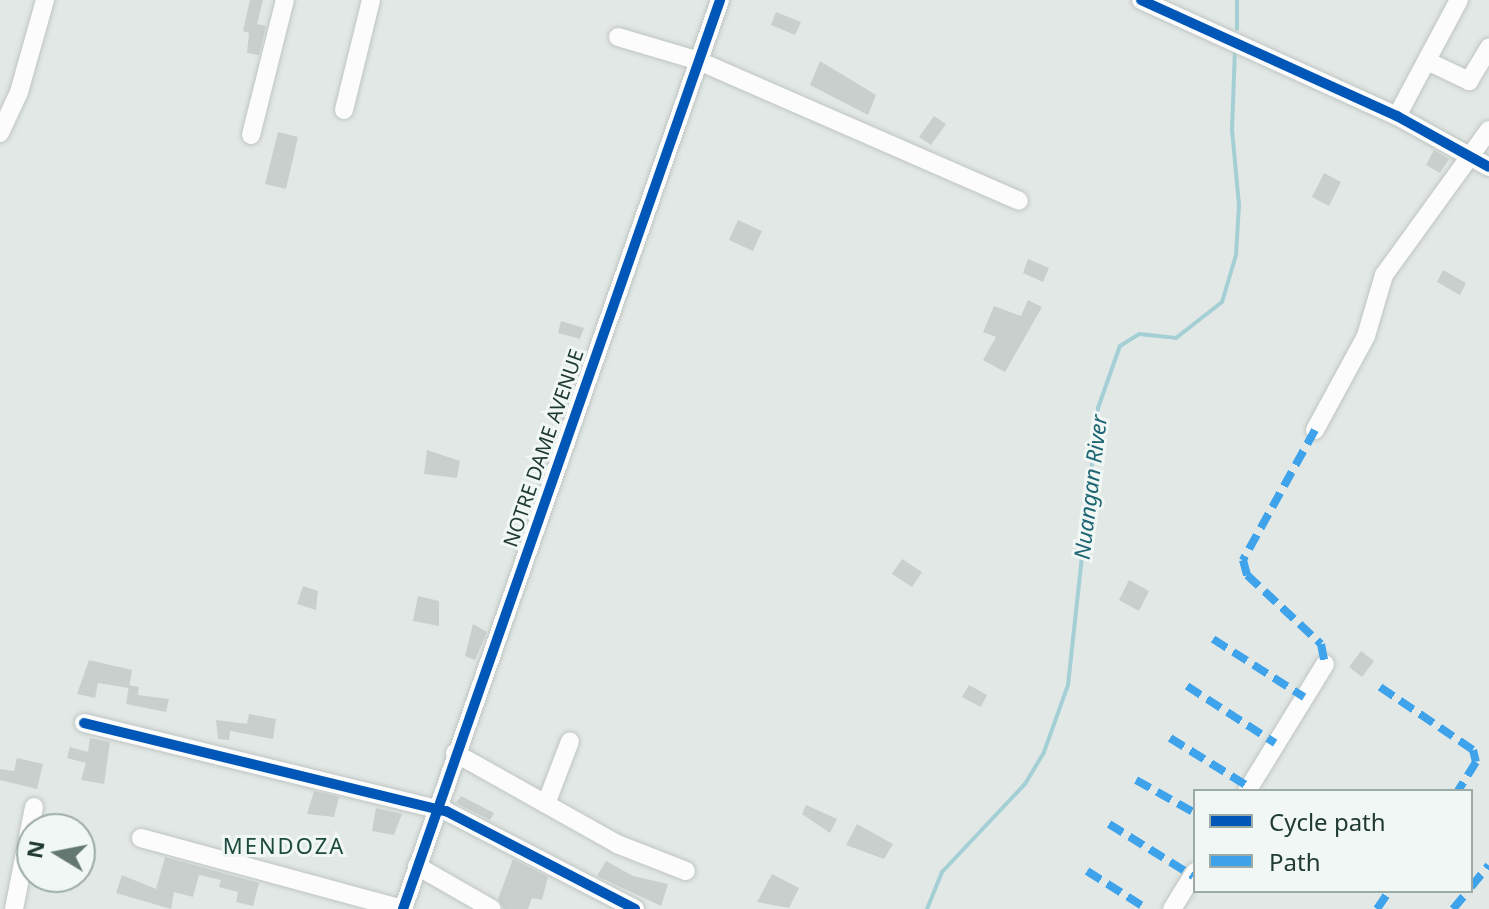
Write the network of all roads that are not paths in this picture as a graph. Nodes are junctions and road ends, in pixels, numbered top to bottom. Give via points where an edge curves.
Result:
1 (45, 0) edge
2 (285, 0) edge
3 (371, 0) edge
4 (720, 0) edge
5 (1141, 0) edge
6 (1459, 0) edge
7 (618, 37) dead end
8 (1489, 48) edge
9 (699, 61) junction
10 (1427, 61) junction
11 (344, 110) dead end
12 (1397, 116) junction
13 (1489, 130) edge
14 (0, 133) edge
15 (251, 135) dead end
16 (1481, 162) edge
17 (1019, 201) dead end
18 (1315, 430) dead end
19 (1325, 664) dead end
20 (84, 723) dead end
21 (570, 741) dead end
22 (455, 753) junction
23 (1248, 789) edge
24 (546, 804) junction
25 (34, 807) dead end
26 (436, 809) junction
27 (141, 838) dead end
28 (417, 866) junction
29 (686, 871) dead end
30 (1193, 875) edge
31 (472, 904) edge
32 (14, 909) edge
33 (403, 909) edge
34 (492, 909) edge
35 (635, 909) edge
36 (1172, 909) edge

1 - 14 street via 19,92
2 - 15 street
3 - 11 street
4 - 9 street, NOTRE DAME AVENUE
5 - 12 street
6 - 10 street
7 - 9 street
8 - 10 street via 1469,81
9 - 17 street
9 - 22 street, NOTRE DAME AVENUE
10 - 12 street
12 - 16 street
13 - 16 street
16 - 18 street via 1384,275 1366,336
19 - 23 street
20 - 26 street
21 - 24 street
22 - 24 street
22 - 26 street, NOTRE DAME AVENUE
24 - 29 street via 617,844
25 - 32 street
26 - 28 street, NOTRE DAME AVENUE
26 - 35 street
27 - 33 street
28 - 31 street
28 - 33 street, NOTRE DAME AVENUE
30 - 36 street
31 - 34 street

